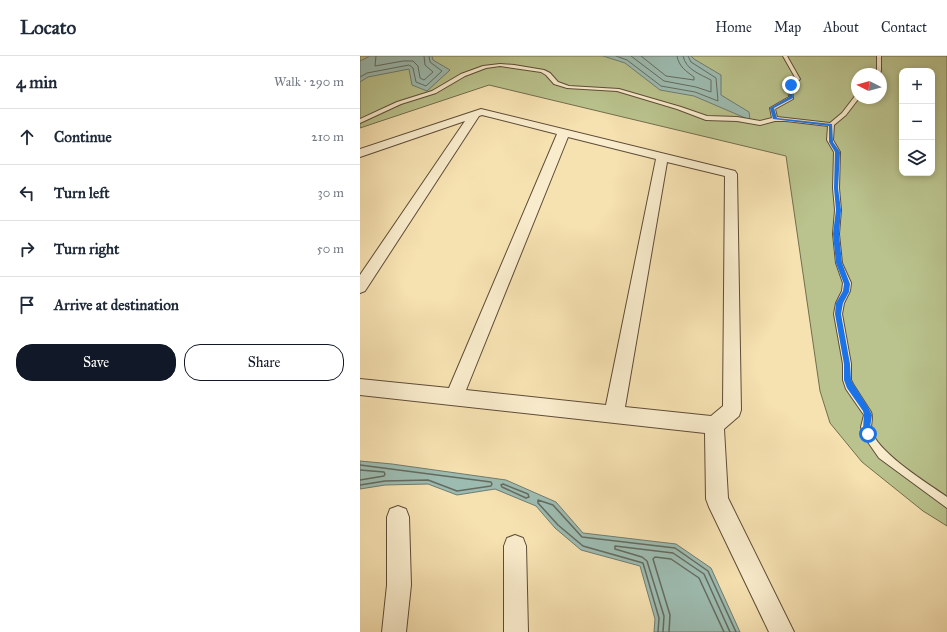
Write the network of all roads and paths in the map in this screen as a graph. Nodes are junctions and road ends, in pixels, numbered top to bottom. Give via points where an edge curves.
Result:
1 (785, 56) edge
2 (879, 56) edge
3 (879, 68) edge
4 (852, 104) edge
5 (476, 113) junction
6 (775, 119) junction
7 (360, 121) edge
8 (831, 125) junction
9 (564, 132) junction
10 (360, 152) edge
11 (662, 157) junction
12 (360, 287) edge
13 (360, 387) edge
14 (454, 398) junction
15 (614, 414) junction
16 (714, 425) junction
17 (947, 503) edge
18 (398, 517) dead end
19 (515, 546) dead end
20 (394, 632) edge
21 (516, 632) edge
22 (782, 632) edge

1 - 6 lane via 798,79 790,87 791,98 772,108
2 - 3 lane
4 - 8 lane
5 - 9 street via 481,112
5 - 10 street
5 - 12 street
6 - 7 lane via 760,123 706,118 617,90 569,87 556,83 542,71 500,65 485,67 464,75 434,92 399,103
6 - 8 lane
8 - 17 lane via 831,142 837,152 836,234 839,263 847,284 838,314 847,364 847,380 866,409 868,434 882,455
9 - 11 street
9 - 14 street
11 - 15 street
11 - 16 street via 731,174 732,410
13 - 14 street
14 - 15 street
15 - 16 street
16 - 22 street via 717,499
18 - 20 street via 399,585
19 - 21 street

